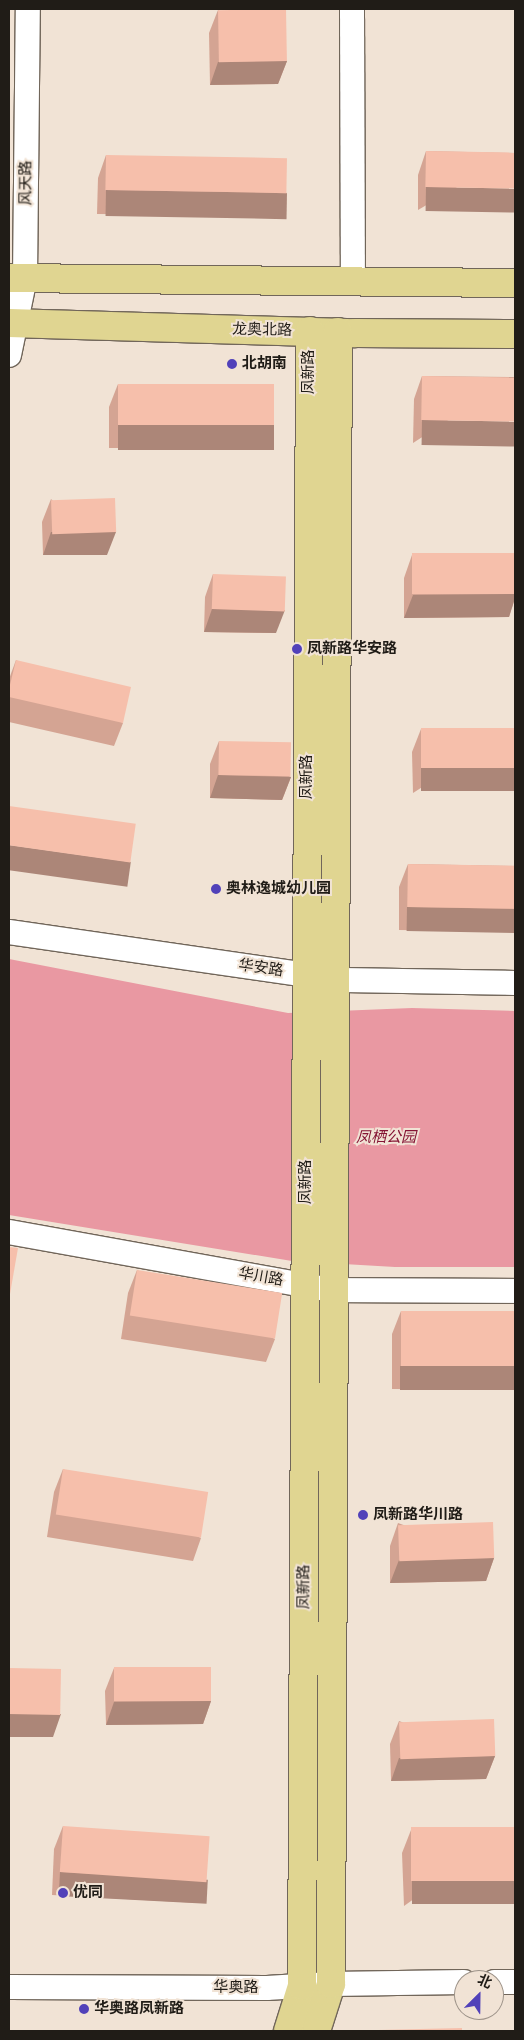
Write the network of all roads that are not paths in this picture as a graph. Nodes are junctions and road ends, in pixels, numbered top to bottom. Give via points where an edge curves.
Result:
1 (28, 9) edge
2 (352, 9) edge
3 (17, 278) edge
4 (353, 282) junction
5 (515, 283) edge
6 (13, 323) edge
7 (310, 331) junction
8 (338, 332) junction
9 (515, 334) edge
10 (9, 355) edge
11 (9, 932) edge
12 (307, 974) junction
13 (335, 979) junction
14 (515, 983) edge
15 (9, 1232) edge
16 (305, 1285) junction
17 (334, 1290) junction
18 (515, 1291) edge
19 (454, 1982) edge
20 (331, 1984) junction
21 (302, 1986) junction
22 (9, 1987) edge
23 (288, 2031) edge
24 (316, 2031) edge

1 - 3 street, 风天路
2 - 4 street
3 - 4 main road
3 - 6 street, 风天路
4 - 5 main road
6 - 7 main road, 龙奥北路
6 - 10 street, 风天路
7 - 8 main road, 龙奥北路
7 - 12 main road, 凤新路
8 - 9 main road, 龙奥北路
8 - 13 main road
11 - 12 street, 华安路
12 - 13 street, 华安路
12 - 16 main road, 凤新路
13 - 14 street, 华安路
13 - 17 main road
15 - 16 street, 华川路
16 - 17 street, 华川路
16 - 21 main road, 凤新路
17 - 18 street, 华川路
17 - 20 main road
19 - 20 street, 华奥路
20 - 21 street, 华奥路
20 - 24 main road
21 - 22 street, 华奥路
21 - 23 main road, 凤新路

